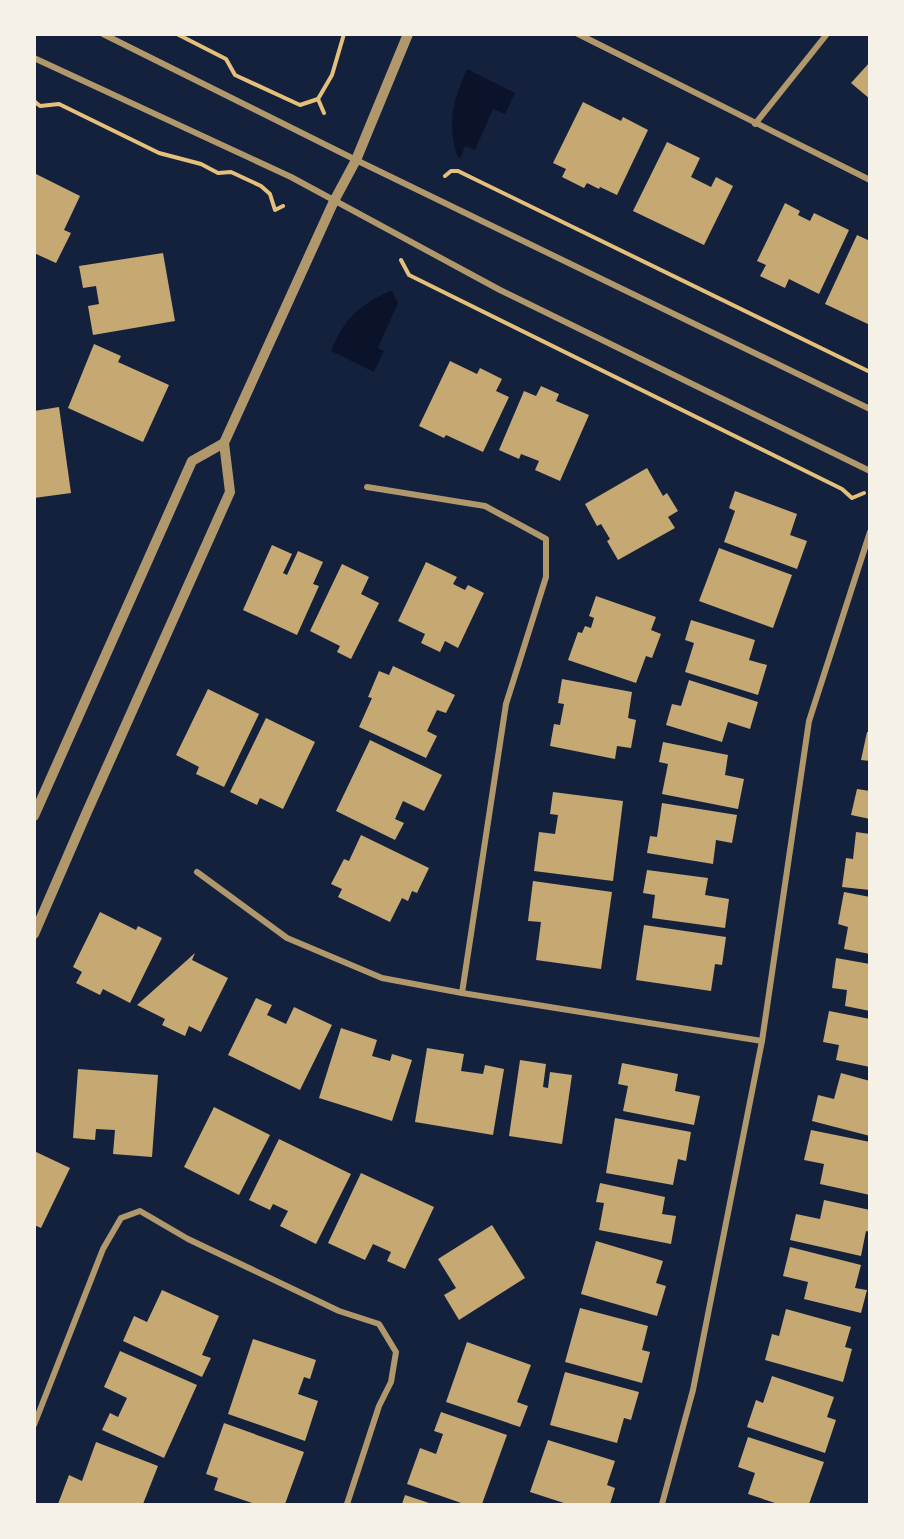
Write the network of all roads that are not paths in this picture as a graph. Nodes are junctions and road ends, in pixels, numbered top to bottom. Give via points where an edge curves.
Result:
1 (104, 34) edge
2 (408, 34) edge
3 (578, 34) edge
4 (827, 34) edge
5 (34, 58) edge
6 (756, 124) junction
7 (356, 160) junction
8 (870, 180) edge
9 (334, 201) junction
10 (870, 409) edge
11 (224, 443) junction
12 (870, 471) edge
13 (367, 487) dead end
14 (870, 532) edge
15 (34, 816) edge
16 (197, 872) dead end
17 (34, 934) edge
18 (462, 993) junction
19 (762, 1041) junction
20 (34, 1425) edge
21 (347, 1504) edge
22 (662, 1504) edge

1 - 7 street
2 - 7 street
3 - 6 street
4 - 6 street
5 - 9 street via 291,177
6 - 8 street
7 - 9 street
7 - 10 street
9 - 11 street
9 - 12 street via 500,290
11 - 15 street via 192,460
11 - 17 street via 230,492
13 - 18 street via 485,506 546,539 546,577 506,704
14 - 19 street via 809,721
16 - 18 street via 287,938 382,978
18 - 19 street
19 - 22 street via 693,1390
20 - 21 street via 103,1249 121,1218 140,1211 188,1239 339,1311 379,1324 396,1352 391,1382 379,1406

